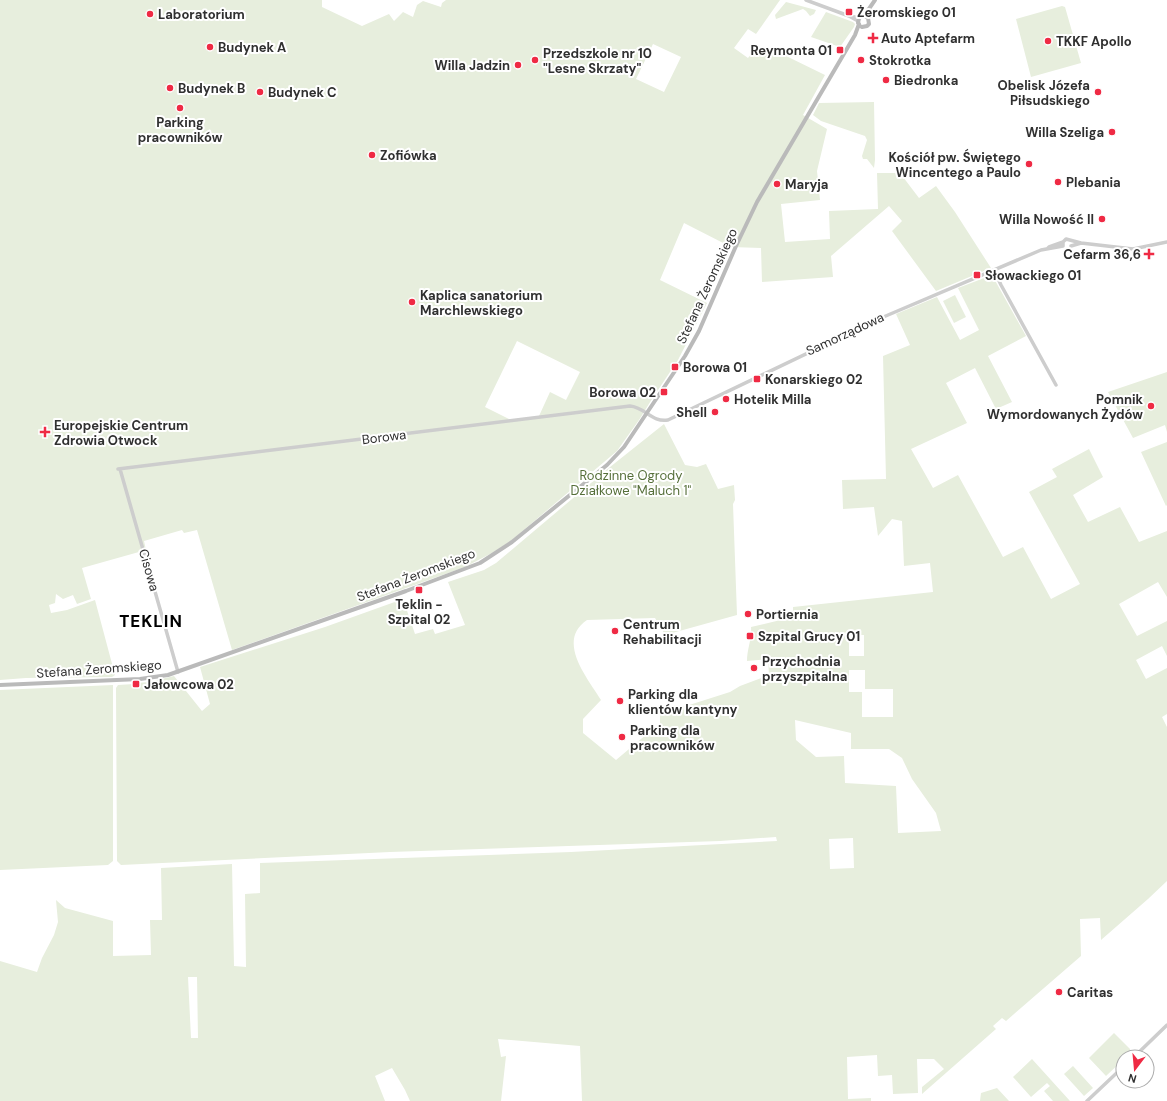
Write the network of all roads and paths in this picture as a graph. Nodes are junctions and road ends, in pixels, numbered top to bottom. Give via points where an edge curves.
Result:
1 (806, 0) edge
2 (875, 0) edge
3 (862, 21) junction
4 (1167, 242) edge
5 (1063, 244) junction
6 (1071, 244) junction
7 (994, 270) junction
8 (1056, 385) dead end
9 (647, 414) junction
10 (119, 469) joint
11 (178, 672) junction
12 (0, 685) edge
13 (1167, 1025) edge
14 (1142, 1049) edge
15 (1115, 1075) edge
16 (1087, 1101) edge

1 - 3 street
2 - 3 main road, Stefana Żeromskiego
3 - 9 main road, Stefana Żeromskiego via 758,202 699,331
4 - 6 street via 1136,249
5 - 6 street via 1066,248
5 - 6 street via 1067,239
5 - 7 street, Samorządowa via 1049,247
7 - 8 street
7 - 9 street, Samorządowa via 881,318 668,420 656,420
9 - 10 street, Borowa via 630,406
9 - 11 main road, Stefana Żeromskiego via 624,447 607,465 512,542 480,563
10 - 11 street, Cisowa
11 - 12 main road, Stefana Żeromskiego via 140,679
13 - 14 street
15 - 16 street

